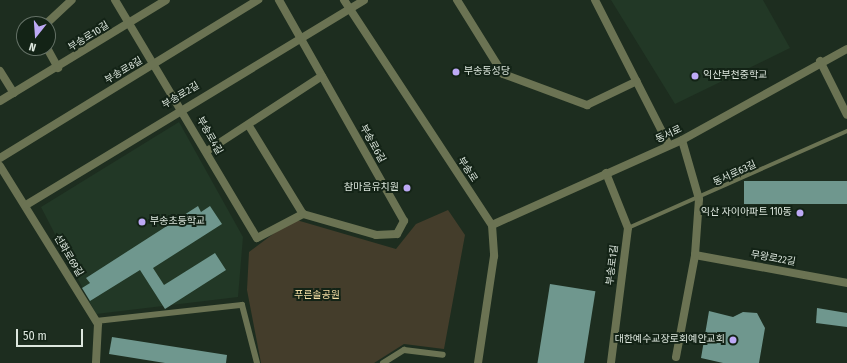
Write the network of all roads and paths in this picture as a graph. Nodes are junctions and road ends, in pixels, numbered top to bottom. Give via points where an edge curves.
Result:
1 (72, 0) edge
2 (115, 0) edge
3 (166, 0) edge
4 (258, 0) edge
5 (279, 0) edge
6 (344, 0) edge
7 (364, 0) edge
8 (457, 0) edge
9 (595, 0) edge
10 (350, 9) junction
11 (55, 16) edge
12 (129, 23) junction
13 (299, 37) junction
14 (847, 49) edge
15 (51, 56) edge
16 (820, 61) junction
17 (154, 64) junction
18 (58, 68) junction
19 (0, 70) edge
20 (322, 76) junction
21 (637, 81) junction
22 (14, 93) junction
23 (0, 101) edge
24 (181, 108) junction
25 (847, 115) edge
26 (249, 126) junction
27 (847, 131) edge
28 (682, 140) junction
29 (669, 146) junction
30 (207, 151) junction
31 (0, 158) edge
32 (0, 166) edge
33 (606, 173) junction
34 (698, 199) junction
35 (26, 205) junction
36 (303, 214) junction
37 (492, 225) junction
38 (628, 228) junction
39 (695, 255) junction
40 (847, 282) edge
41 (96, 321) junction
42 (443, 355) dead end
43 (676, 357) dead end
44 (96, 363) edge
45 (257, 363) edge
46 (383, 363) edge
47 (478, 363) edge
48 (611, 363) edge

1 - 11 street
2 - 12 street, 부송로4길
3 - 12 street, 부송로10길
4 - 17 street, 부송로8길
5 - 13 street, 부송로6길
6 - 10 street, 부송로
7 - 10 street
8 - 21 street via 503,74 587,105
9 - 21 street
10 - 13 street, 부송로2길
10 - 37 street, 부송로
12 - 17 street, 부송로4길
12 - 18 street, 부송로10길
13 - 20 street, 부송로6길
13 - 24 street, 부송로2길
14 - 16 street, 동서로
15 - 18 street
16 - 25 street
16 - 28 street, 동서로
17 - 24 street, 부송로4길
17 - 31 street, 부송로8길
18 - 22 street, 부송로10길
19 - 22 street
20 - 26 street
20 - 36 street, 부송로6길 via 404,221 397,234 376,235
21 - 29 street
22 - 23 street, 부송로10길
24 - 30 street, 부송로4길
24 - 35 street, 부송로2길
26 - 30 street
26 - 36 street
27 - 34 lane, 동서로63길
28 - 29 street, 동서로
28 - 34 street
29 - 33 street, 동서로
30 - 36 street, 부송로4길 via 257,238
32 - 35 street, 선화로69길
33 - 37 street, 동서로
33 - 38 street, 부송로1길
34 - 38 lane, 동서로63길
34 - 39 street
35 - 41 street, 선화로69길
37 - 47 street, 부송로 via 494,256
38 - 48 street, 부송로1길
39 - 40 street, 무왕로22길
39 - 43 street
41 - 44 street
41 - 45 street via 242,305
42 - 46 street via 404,350

